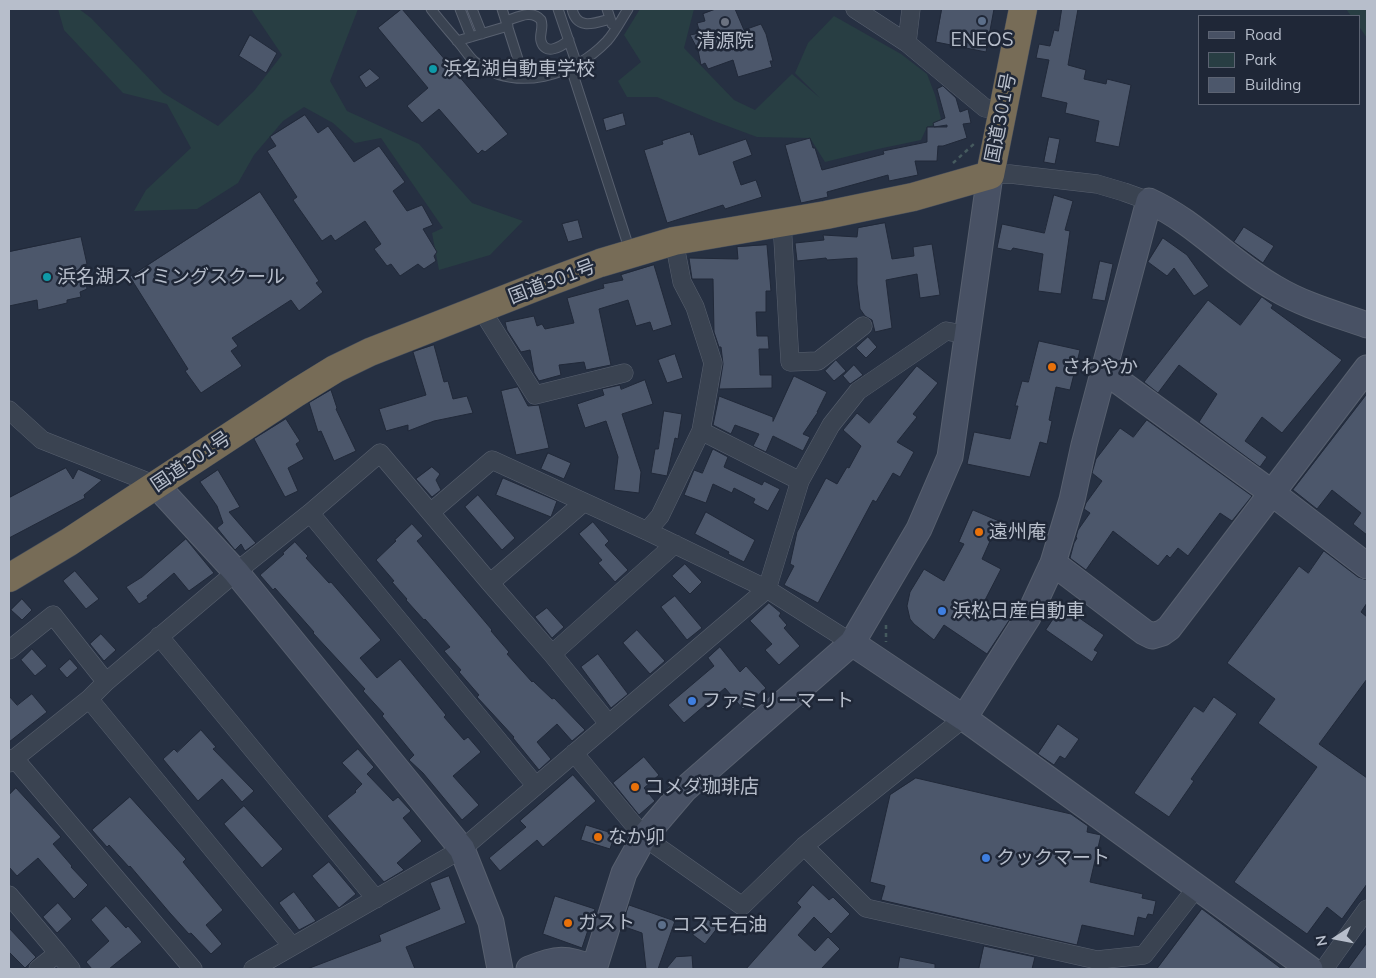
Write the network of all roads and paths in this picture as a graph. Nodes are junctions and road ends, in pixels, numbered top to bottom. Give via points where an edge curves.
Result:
1 (430, 9) edge
2 (460, 9) edge
3 (472, 9) edge
4 (502, 9) edge
5 (558, 9) edge
6 (572, 9) edge
7 (607, 9) edge
8 (628, 9) edge
9 (855, 9) edge
10 (911, 9) edge
11 (1023, 9) edge
12 (610, 19) junction
13 (507, 24) junction
14 (614, 31) junction
15 (482, 34) junction
16 (470, 37) junction
17 (569, 40) junction
18 (457, 41) junction
19 (907, 43) junction
20 (574, 67) junction
21 (524, 78) junction
22 (1003, 111) junction
23 (975, 143) dead end
24 (947, 170) dead end
25 (990, 175) junction
26 (1149, 201) junction
27 (782, 222) junction
28 (674, 241) junction
29 (630, 254) junction
30 (481, 309) junction
31 (1367, 325) edge
32 (863, 326) dead end
33 (968, 335) junction
34 (1367, 368) edge
35 (1104, 370) junction
36 (624, 373) dead end
37 (9, 410) edge
38 (701, 431) junction
39 (800, 480) junction
40 (156, 485) junction
41 (1272, 492) junction
42 (583, 503) junction
43 (431, 512) junction
44 (310, 513) junction
45 (647, 531) junction
46 (674, 544) junction
47 (1053, 563) junction
48 (1367, 566) edge
49 (236, 572) junction
50 (9, 578) edge
51 (490, 584) junction
52 (767, 589) junction
53 (160, 636) junction
54 (852, 643) junction
55 (9, 650) edge
56 (552, 654) junction
57 (106, 682) junction
58 (88, 699) junction
59 (964, 718) junction
60 (608, 723) junction
61 (574, 753) junction
62 (11, 761) edge
63 (536, 786) junction
64 (644, 837) junction
65 (804, 846) junction
66 (462, 849) junction
67 (1197, 887) junction
68 (9, 895) edge
69 (376, 900) junction
70 (1367, 909) edge
71 (292, 946) junction
72 (58, 953) junction
73 (1144, 962) edge
74 (594, 968) edge
75 (38, 969) edge
76 (71, 969) edge
77 (193, 969) edge
78 (253, 969) edge
79 (500, 969) edge
80 (529, 969) edge
81 (1310, 969) edge
82 (1324, 969) edge

1 - 18 lane
2 - 16 lane
3 - 15 lane
4 - 13 lane
5 - 17 lane
6 - 12 lane via 577,20 585,24
7 - 12 lane
8 - 14 lane
9 - 19 street
10 - 19 street
11 - 22 highway, 国道301号
12 - 14 lane
13 - 15 lane
13 - 17 lane via 533,14 542,20 540,39 547,48 555,49
13 - 21 lane
14 - 20 lane via 597,51
15 - 16 lane
16 - 18 lane
17 - 20 lane
18 - 21 lane via 474,61 497,75
19 - 22 street via 985,108
20 - 21 lane
20 - 29 lane
22 - 25 highway, 国道301号
23 - 24 path
25 - 26 street via 1010,174 1097,184
25 - 27 highway, 国道301号 via 913,197
25 - 33 street
26 - 31 street via 1172,213 1274,288
26 - 35 street
27 - 28 highway, 国道301号
27 - 32 street via 790,362 818,361
28 - 29 highway, 国道301号
28 - 38 street via 682,282 695,307 713,363
29 - 30 highway, 国道301号 via 541,284
30 - 36 street via 535,396
30 - 40 highway, 国道301号 via 335,369
33 - 39 street via 946,331 858,391 831,424
33 - 54 street via 953,442 945,471 919,529
34 - 41 street
35 - 41 street
35 - 47 street
37 - 40 street via 42,440
38 - 39 street
38 - 45 street via 660,516
39 - 52 street
40 - 49 street
40 - 50 highway, 国道301号
41 - 47 street via 1162,633 1152,636 1144,632
41 - 48 street
42 - 43 street via 492,460
42 - 45 street
42 - 51 street
43 - 44 street via 380,453
43 - 51 street
44 - 49 street
44 - 63 street
45 - 46 street
46 - 52 street
46 - 56 street
47 - 59 street via 1028,617
49 - 53 street
49 - 66 street
51 - 56 street
52 - 54 street
52 - 60 street
53 - 57 street
53 - 69 street
54 - 59 street
54 - 64 street via 685,789
55 - 57 street via 53,615
56 - 60 street
57 - 58 street
58 - 62 street
58 - 71 street
59 - 65 street
59 - 67 street
60 - 61 street
61 - 63 street
61 - 64 street
62 - 77 street
63 - 66 street
64 - 65 street via 742,906
64 - 74 street via 624,873
65 - 73 street via 866,908 1097,960
66 - 69 street
66 - 79 street via 492,922
67 - 73 street
67 - 81 street
68 - 72 street
69 - 71 street
70 - 82 street
71 - 78 street
72 - 75 street
72 - 76 street
74 - 80 street via 551,960

